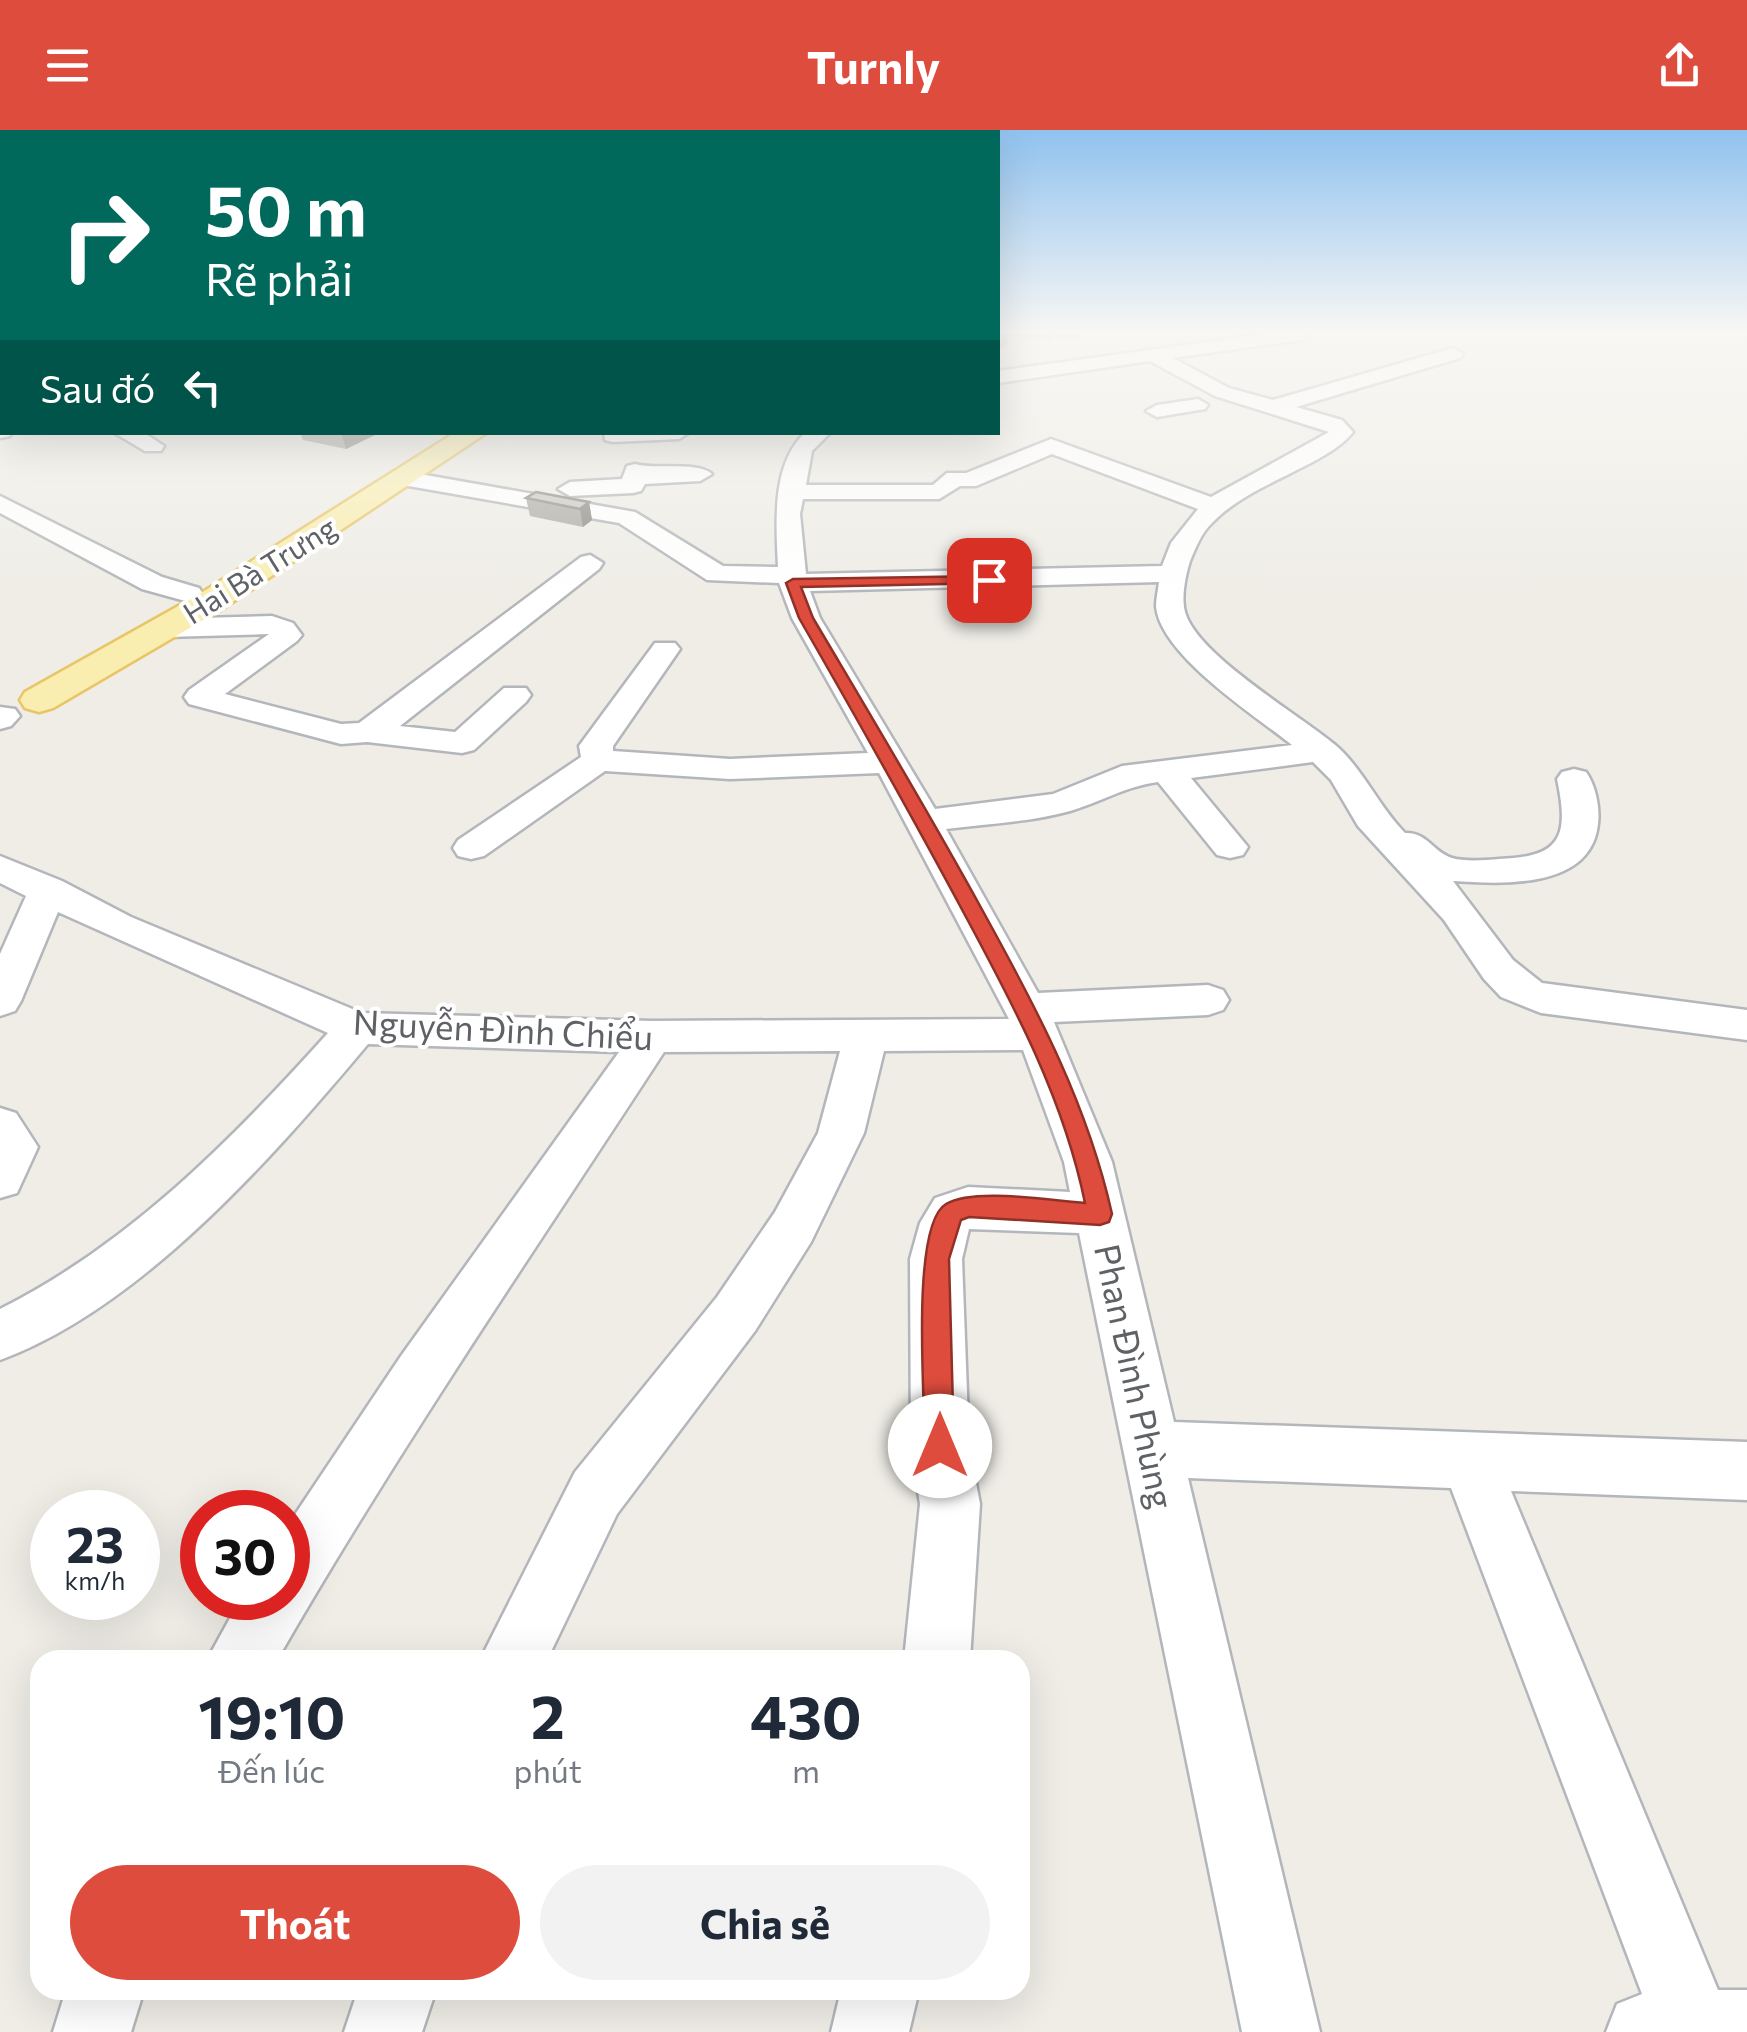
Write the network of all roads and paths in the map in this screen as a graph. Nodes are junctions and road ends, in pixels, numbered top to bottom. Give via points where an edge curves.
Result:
1 (1326, 423) edge
2 (130, 435) edge
3 (440, 435) edge
4 (469, 435) edge
5 (656, 435) edge
6 (817, 435) edge
7 (611, 441) edge
8 (153, 446) dead end
9 (700, 474) dead end
10 (403, 478) junction
11 (792, 492) junction
12 (497, 494) junction
13 (0, 503) edge
14 (1211, 505) junction
15 (590, 562) dead end
16 (1174, 574) junction
17 (793, 579) junction
18 (199, 598) junction
19 (154, 625) junction
20 (665, 649) dead end
21 (516, 695) dead end
22 (10, 708) edge
23 (367, 732) junction
24 (1322, 752) junction
25 (598, 760) junction
26 (890, 762) junction
27 (1166, 769) junction
28 (1574, 779) dead end
29 (1352, 785) junction
30 (924, 821) junction
31 (1230, 847) dead end
32 (471, 848) dead end
33 (0, 868) edge
34 (48, 890) junction
35 (0, 1000) edge
36 (1208, 1000) dead end
37 (1033, 1021) junction
38 (1747, 1024) edge
39 (357, 1028) junction
40 (652, 1037) junction
41 (865, 1038) junction
42 (0, 1126) edge
43 (0, 1179) edge
44 (1100, 1214) junction
45 (0, 1336) edge
46 (1152, 1449) junction
47 (1470, 1461) junction
48 (1747, 1470) edge
49 (310, 1545) edge
50 (264, 1620) edge
51 (246, 1650) edge
52 (518, 1650) edge
53 (938, 1650) edge
54 (102, 2000) edge
55 (394, 2000) edge
56 (878, 2000) edge
57 (1696, 2030) edge
58 (92, 2032) edge
59 (383, 2032) edge
60 (870, 2032) edge
61 (1280, 2032) edge

1 - 14 street via 1342,432 1334,440
2 - 8 street
3 - 18 main road
4 - 10 main road, Hai Bà Trưng
5 - 7 street
6 - 11 street, Phan Đình Phùng via 801,449
9 - 12 street via 635,474 634,486
10 - 12 street
10 - 18 main road, Hai Bà Trưng
11 - 14 street via 939,492 955,478 968,481 1059,446
11 - 17 street, Phan Đình Phùng
12 - 17 street via 626,517 718,574
13 - 18 street via 152,583
14 - 16 street via 1188,534
15 - 23 street
16 - 17 street
16 - 24 street via 1170,611 1177,627 1223,677
17 - 26 street, Phan Đình Phùng via 806,618
18 - 19 main road, Hai Bà Trưng
19 - 22 main road, Hai Bà Trưng
19 - 23 street via 284,629 287,635 263,655 200,697 341,734
20 - 25 street via 596,746
21 - 23 street via 462,743
24 - 27 street
24 - 29 street
25 - 26 street via 730,769
25 - 32 street
26 - 30 street, Phan Đình Phùng
27 - 30 street via 1122,776 1056,804
27 - 31 street
28 - 29 street via 1582,813 1573,849 1540,869 1514,872 1437,868
29 - 38 street via 1369,816 1458,912 1512,987 1541,998
30 - 37 street, Phan Đình Phùng
33 - 34 street, Nguyễn Đình Chiểu
34 - 35 street
34 - 39 street, Nguyễn Đình Chiểu
36 - 37 street, Nguyễn Đình Chiểu
37 - 41 street, Nguyễn Đình Chiểu
37 - 44 street, Phan Đình Phùng via 1088,1162
39 - 40 street, Nguyễn Đình Chiểu
39 - 45 street via 266,1133 122,1262 77,1296
40 - 41 street, Nguyễn Đình Chiểu
40 - 49 street via 432,1354
41 - 52 street via 841,1133 793,1227 736,1314 596,1493
42 - 43 street via 14,1147
44 - 46 street, Phan Đình Phùng
44 - 53 street via 968,1206 946,1222 936,1259 940,1446 950,1504
46 - 47 street
46 - 61 street, Phan Đình Phùng
47 - 48 street
47 - 57 street
50 - 51 street
54 - 58 street
55 - 59 street
56 - 60 street

